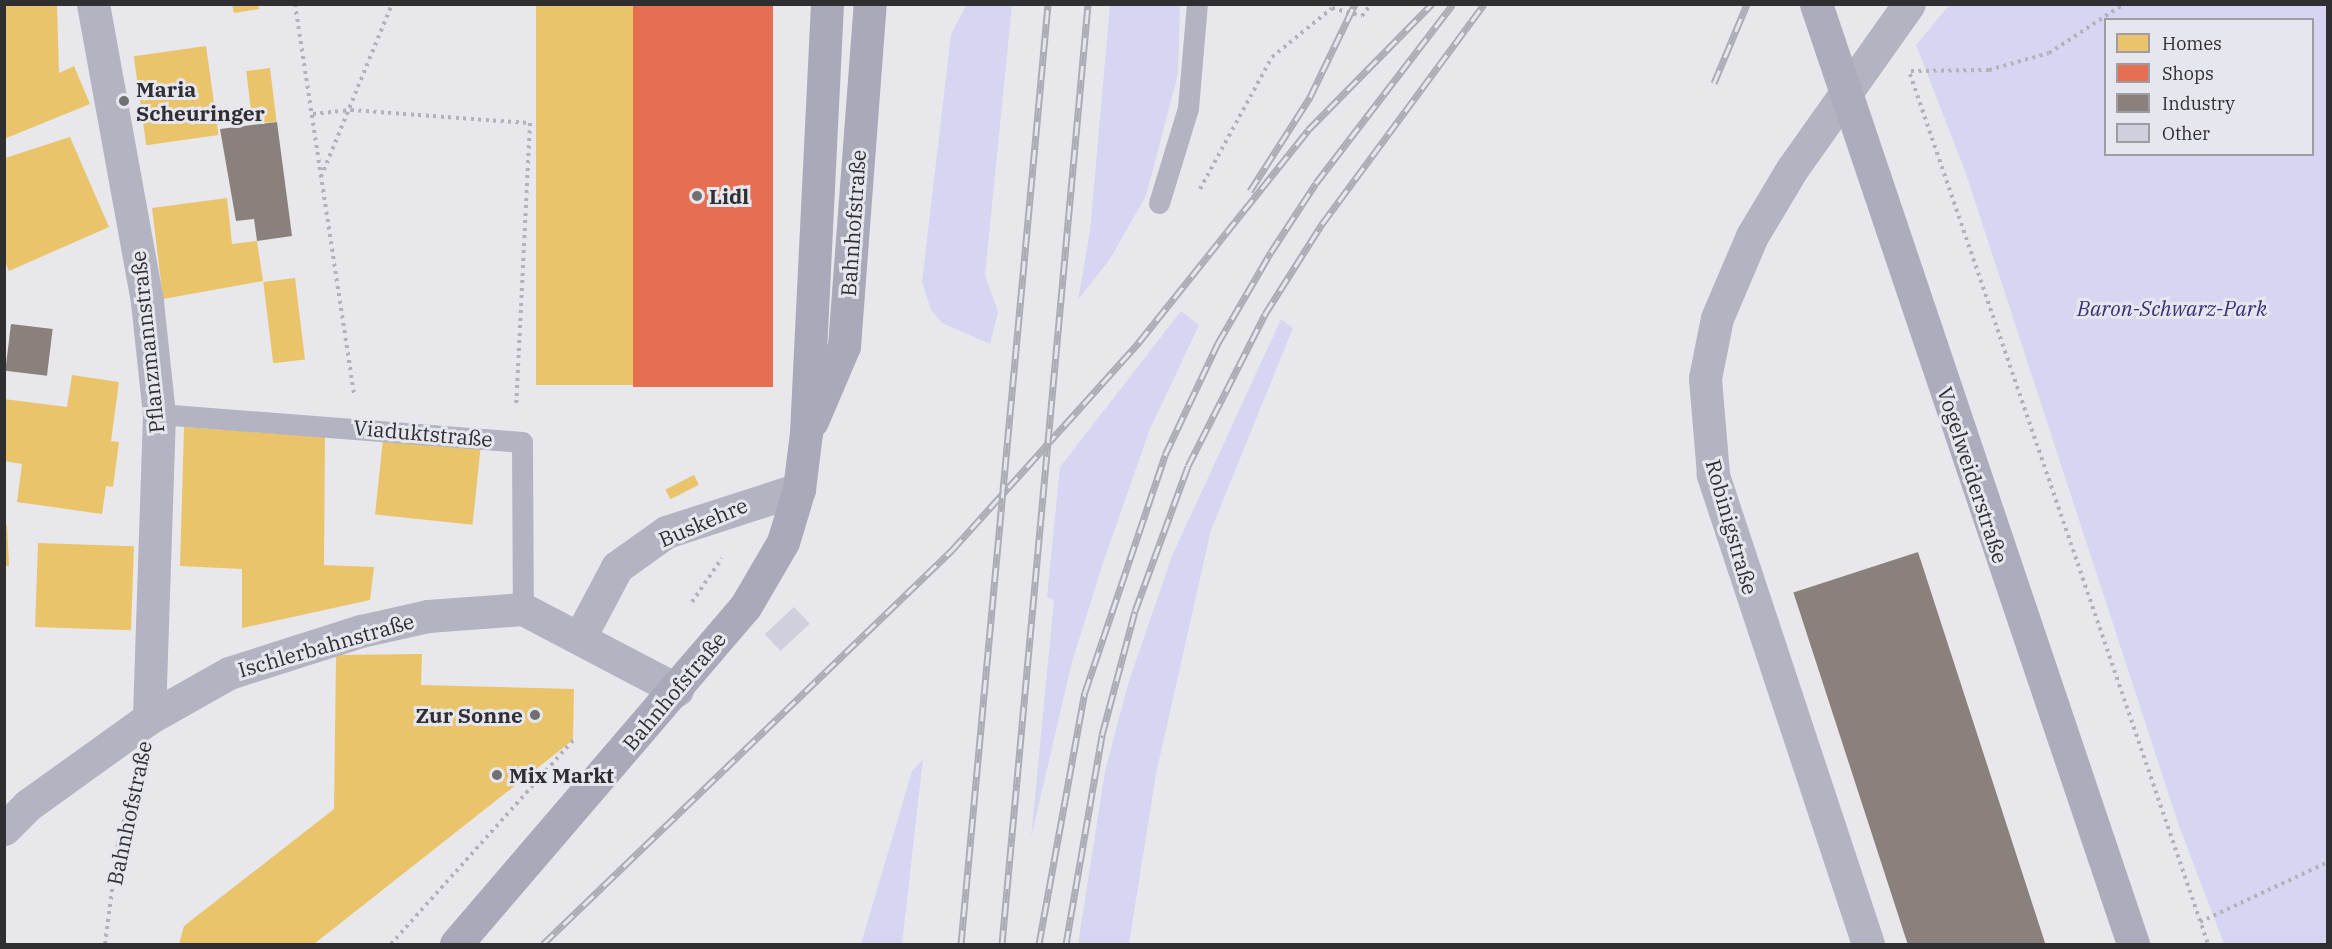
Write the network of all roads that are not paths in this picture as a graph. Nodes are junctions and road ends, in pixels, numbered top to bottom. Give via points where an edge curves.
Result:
1 (93, 4) edge
2 (827, 4) edge
3 (870, 4) edge
4 (1197, 4) edge
5 (1816, 4) edge
6 (1910, 4) edge
7 (1159, 203) road end
8 (159, 414) junction
9 (806, 433) junction
10 (799, 489) junction
11 (523, 609) junction
12 (581, 635) junction
13 (677, 690) junction
14 (149, 718) junction
15 (4, 829) edge
16 (456, 945) edge
17 (1868, 945) edge
18 (2133, 945) edge

1 - 8 street, Pflanzmannstraße via 147,303
2 - 9 main road, Bahnhofstraße
3 - 9 main road, Bahnhofstraße via 844,346
4 - 7 lane via 1188,108
5 - 18 main road, Vogelweiderstraße
6 - 17 street, Robinigstraße via 1792,169 1752,236 1717,318 1705,378 1713,474
8 - 11 lane, Viaduktstraße via 522,442
8 - 14 street, Pflanzmannstraße
9 - 10 main road, Bahnhofstraße
10 - 12 street, Buskehre via 752,500 666,532 617,567
10 - 13 main road, Bahnhofstraße via 783,542 745,607
11 - 12 street, Ischlerbahnstraße
11 - 14 street, Ischlerbahnstraße via 428,616 361,631 229,674
12 - 13 street, Ischlerbahnstraße
13 - 16 main road, Bahnhofstraße
14 - 15 street, Ischlerbahnstraße

